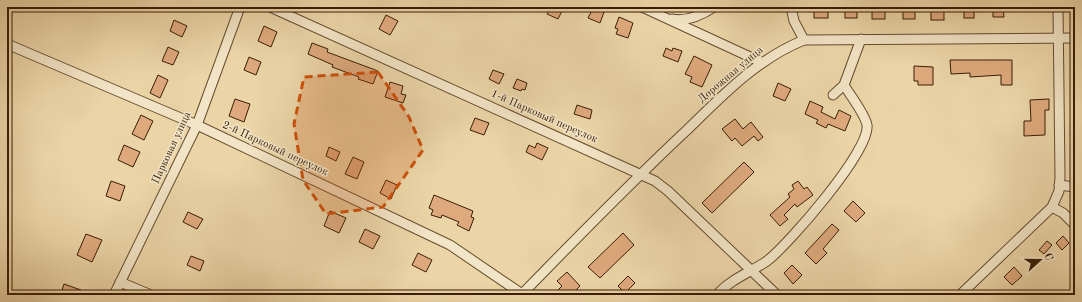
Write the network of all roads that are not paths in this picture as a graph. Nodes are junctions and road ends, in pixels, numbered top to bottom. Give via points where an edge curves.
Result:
1 (240, 7) edge
2 (270, 7) edge
3 (642, 7) edge
4 (714, 7) edge
5 (791, 7) edge
6 (1058, 7) edge
7 (661, 16) junction
8 (1058, 38) junction
9 (1075, 38) edge
10 (861, 39) junction
11 (804, 40) junction
12 (7, 44) edge
13 (761, 62) junction
14 (844, 85) junction
15 (833, 95) dead end
16 (197, 125) junction
17 (640, 173) junction
18 (1059, 185) junction
19 (1075, 187) edge
20 (1052, 207) junction
21 (1075, 225) edge
22 (751, 271) junction
23 (120, 282) junction
24 (114, 295) edge
25 (151, 295) edge
26 (522, 295) edge
27 (717, 295) edge
28 (777, 295) edge
29 (960, 295) edge

1 - 16 street, Парковая улица
2 - 17 street, 1-й Парковый переулок
3 - 7 street
4 - 7 street via 682,21
5 - 11 street
6 - 8 street
7 - 13 street
8 - 9 street, Дорожная улица
8 - 10 street, Дорожная улица
8 - 18 street
10 - 11 street, Дорожная улица
10 - 14 street
11 - 13 street, Дорожная улица via 785,47
12 - 16 street, 2-й Парковый переулок
13 - 17 street, Дорожная улица
14 - 15 street
14 - 22 street via 864,118 867,125 866,134 846,171 822,203 768,260
16 - 23 street, Парковая улица
16 - 26 street, 2-й Парковый переулок via 450,245
17 - 22 street, 1-й Парковый переулок via 668,191
17 - 26 street, Дорожная улица
18 - 19 street
18 - 20 street
20 - 21 street via 1063,213
20 - 29 street
22 - 27 street
22 - 28 street, 1-й Парковый переулок
23 - 24 street, Парковая улица
23 - 25 street

